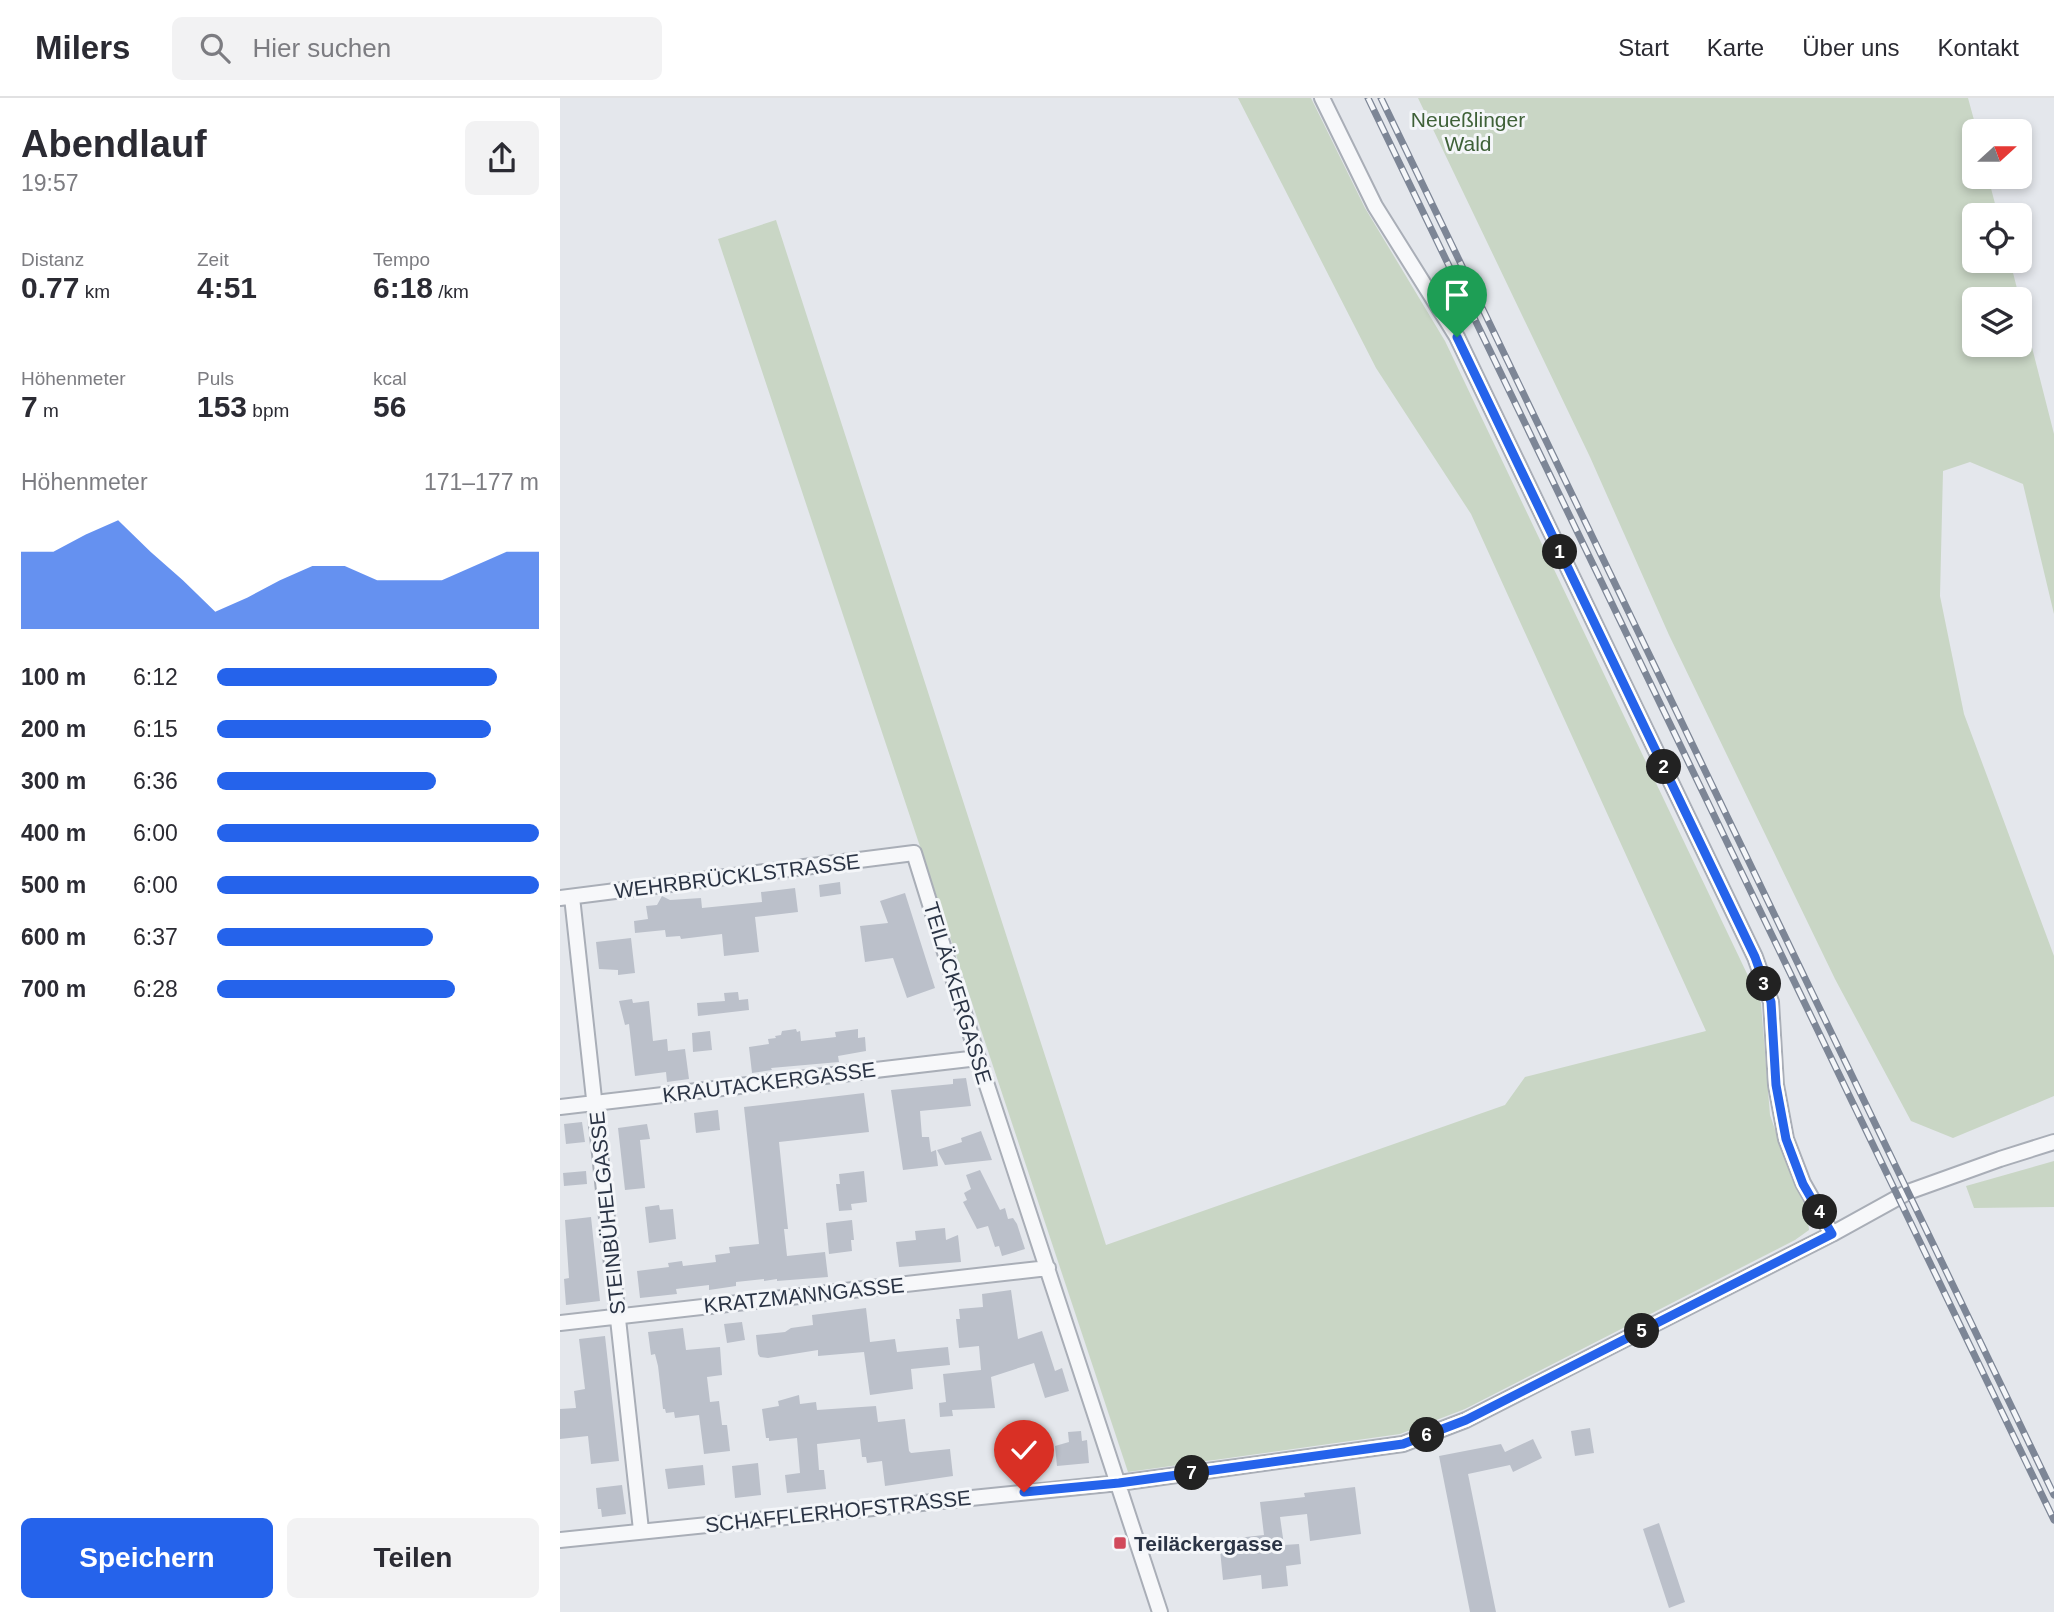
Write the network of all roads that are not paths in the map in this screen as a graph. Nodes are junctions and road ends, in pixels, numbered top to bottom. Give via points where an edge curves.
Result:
1 (1322, 98) edge
2 (915, 853) joint
3 (566, 897) edge
4 (978, 1058) junction
5 (595, 1103) junction
6 (560, 1107) edge
7 (2054, 1142) edge
8 (1832, 1234) junction
9 (1048, 1268) junction
10 (618, 1316) junction
11 (560, 1323) edge
12 (1119, 1483) junction
13 (641, 1530) junction
14 (560, 1540) edge
15 (1160, 1612) edge

1 - 8 street via 1375,206 1457,337 1755,957 1771,1002 1776,1085 1786,1139 1803,1184
2 - 3 street, WEHRBRÜCKLSTRASSE
2 - 4 street, TEILÄCKERGASSE
3 - 5 street, STEINBÜHELGASSE
4 - 5 street, KRAUTACKERGASSE
4 - 9 street, TEILÄCKERGASSE
5 - 6 street, KRAUTACKERGASSE
5 - 10 street, STEINBÜHELGASSE
7 - 8 street, SCHAFFLERHOFSTRASSE via 1908,1192
8 - 12 street, SCHAFFLERHOFSTRASSE via 1466,1420 1403,1444
9 - 10 street, KRATZMANNGASSE
9 - 12 street, TEILÄCKERGASSE
10 - 11 street, KRATZMANNGASSE
10 - 13 street, STEINBÜHELGASSE
12 - 13 street, SCHAFFLERHOFSTRASSE
12 - 15 street, TEILÄCKERGASSE
13 - 14 street, SCHAFFLERHOFSTRASSE

